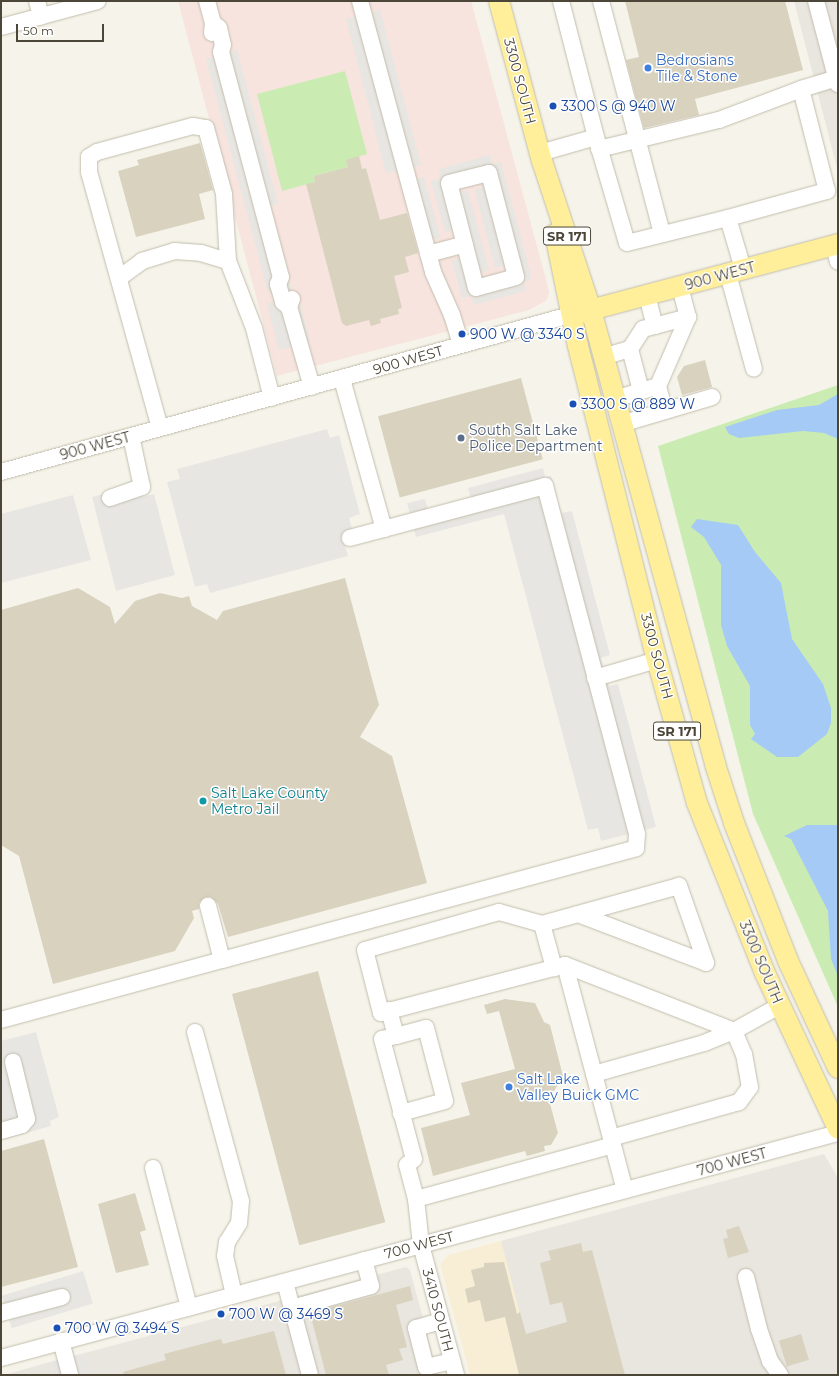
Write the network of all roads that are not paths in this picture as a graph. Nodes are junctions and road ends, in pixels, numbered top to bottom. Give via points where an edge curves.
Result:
1 (37, 1) edge
2 (98, 1) edge
3 (207, 1) edge
4 (360, 1) edge
5 (499, 1) edge
6 (561, 1) edge
7 (602, 1) edge
8 (816, 1) edge
9 (41, 16) junction
10 (1, 27) edge
11 (838, 80) edge
12 (802, 89) junction
13 (637, 141) junction
14 (598, 143) junction
15 (541, 157) junction
16 (728, 218) junction
17 (662, 234) junction
18 (465, 244) junction
19 (837, 250) edge
20 (428, 254) junction
21 (228, 261) junction
22 (736, 272) junction
23 (119, 278) junction
24 (680, 286) junction
25 (647, 295) junction
26 (591, 310) junction
27 (570, 315) junction
28 (688, 317) junction
29 (655, 326) junction
30 (461, 345) junction
31 (630, 349) junction
32 (604, 357) junction
33 (754, 369) dead end
34 (342, 379) junction
35 (658, 386) junction
36 (312, 387) junction
37 (641, 391) junction
38 (712, 397) dead end
39 (272, 398) junction
40 (615, 398) junction
41 (665, 411) junction
42 (621, 424) junction
43 (160, 428) junction
44 (131, 436) junction
45 (1, 472) edge
46 (110, 498) dead end
47 (384, 529) junction
48 (350, 538) dead end
49 (657, 660) junction
50 (595, 678) junction
51 (208, 906) dead end
52 (578, 914) junction
53 (542, 924) junction
54 (222, 960) junction
55 (560, 966) junction
56 (779, 1006) junction
57 (389, 1010) junction
58 (1, 1020) edge
59 (734, 1031) junction
60 (195, 1032) dead end
61 (396, 1036) junction
62 (13, 1062) dead end
63 (838, 1068) edge
64 (594, 1074) junction
65 (402, 1113) junction
66 (838, 1129) edge
67 (1, 1131) edge
68 (838, 1133) edge
69 (612, 1141) junction
70 (154, 1168) dead end
71 (625, 1190) junction
72 (416, 1198) junction
73 (421, 1245) junction
74 (364, 1260) junction
75 (327, 1270) junction
76 (746, 1277) dead end
77 (285, 1282) junction
78 (234, 1295) junction
79 (334, 1296) junction
80 (62, 1297) dead end
81 (189, 1307) junction
82 (292, 1308) junction
83 (1, 1313) edge
84 (441, 1321) junction
85 (61, 1341) junction
86 (1, 1358) edge
87 (454, 1368) edge
88 (70, 1375) edge
89 (310, 1375) edge
90 (780, 1375) edge

1 - 9 street
2 - 9 street
3 - 36 street via 213,23 219,28 223,44 221,52 281,277 278,284 283,302 289,307
4 - 20 street
5 - 15 main road, 3300 SOUTH / SR 171
6 - 14 street
7 - 13 street
8 - 11 street
9 - 10 street
11 - 12 street
12 - 13 street via 719,120
12 - 16 street via 828,191
13 - 14 street
13 - 17 street
14 - 15 street
14 - 17 street via 627,243
15 - 26 main road, 3300 SOUTH / SR 171
15 - 27 main road, 3300 SOUTH / SR 171
16 - 17 street
16 - 22 street
18 - 18 street via 476,288 516,277 489,173 449,183
18 - 20 street
19 - 22 main road, 900 WEST
20 - 30 street
21 - 23 street via 201,253 174,251 142,261
21 - 23 street via 219,166 206,128 200,125 97,152 89,157 89,172
21 - 39 street via 258,347
22 - 24 main road, 900 WEST
22 - 33 street
23 - 43 street
24 - 25 main road, 900 WEST
24 - 28 street
25 - 26 main road, 900 WEST
25 - 29 street
26 - 27 main road, 900 WEST
26 - 32 main road, 3300 SOUTH / SR 171
27 - 30 street, 900 WEST
27 - 49 main road, 3300 SOUTH / SR 171
28 - 29 street
28 - 35 street
29 - 31 street via 643,329
30 - 34 street, 900 WEST
31 - 32 street
31 - 37 street
32 - 40 main road, 3300 SOUTH / SR 171
34 - 36 street, 900 WEST
34 - 47 street
35 - 37 street
35 - 41 street
36 - 39 street, 900 WEST
37 - 40 street
38 - 41 street
39 - 43 street, 900 WEST
40 - 42 main road, 3300 SOUTH / SR 171
41 - 42 street
42 - 63 main road, 3300 SOUTH / SR 171 via 734,823 789,963
43 - 44 street, 900 WEST
44 - 45 street, 900 WEST
44 - 46 street via 142,487
47 - 48 street
47 - 50 street via 545,486
49 - 50 street
49 - 56 main road, 3300 SOUTH / SR 171 via 709,837
50 - 54 street via 637,834 636,848
51 - 54 street
52 - 52 street via 679,886 706,963 656,944
52 - 53 street
53 - 55 street
53 - 57 street via 499,912 364,950 381,1013
54 - 58 street
55 - 57 street
55 - 59 street
55 - 64 street
56 - 59 street
56 - 66 main road, 3300 SOUTH / SR 171
57 - 61 street
59 - 64 street via 704,1043
59 - 69 street via 744,1054 750,1087 739,1102
60 - 78 street via 241,1201 240,1219 227,1242 225,1256
61 - 65 street via 382,1040
61 - 65 street via 426,1028 445,1101
62 - 67 street via 27,1119 22,1125
64 - 69 street
65 - 72 street, 3410 SOUTH via 414,1159 407,1165
68 - 71 street, 700 WEST
69 - 71 street
69 - 72 street
70 - 81 street
71 - 73 street, 700 WEST
72 - 73 street, 3410 SOUTH
73 - 74 street, 700 WEST
73 - 84 street, 3410 SOUTH
74 - 75 street, 700 WEST
74 - 79 street via 371,1286
75 - 77 street, 700 WEST
75 - 79 street
76 - 90 street via 759,1330 770,1361
77 - 78 street, 700 WEST
77 - 82 street
78 - 81 street, 700 WEST
79 - 82 street
80 - 83 street
81 - 85 street, 700 WEST
82 - 89 street
84 - 87 street, 3410 SOUTH
84 - 87 street via 416,1328 426,1367
85 - 86 street, 700 WEST
85 - 88 street

